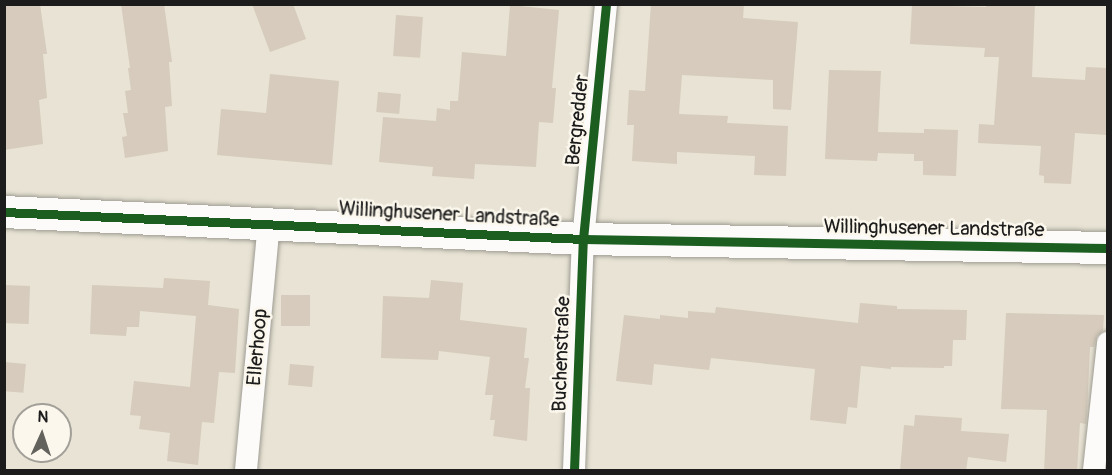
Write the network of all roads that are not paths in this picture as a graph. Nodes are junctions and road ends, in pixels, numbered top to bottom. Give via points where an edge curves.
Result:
1 (606, 4) edge
2 (4, 212) edge
3 (269, 223) junction
4 (584, 239) junction
5 (1107, 248) edge
6 (1107, 344) edge
7 (246, 471) edge
8 (574, 471) edge
9 (1094, 471) edge

1 - 4 street, Bergredder
2 - 3 street, Willinghusener Landstraße
3 - 4 street, Willinghusener Landstraße
3 - 7 street, Ellerhoop
4 - 5 street, Willinghusener Landstraße
4 - 8 street, Buchenstraße
6 - 9 street

